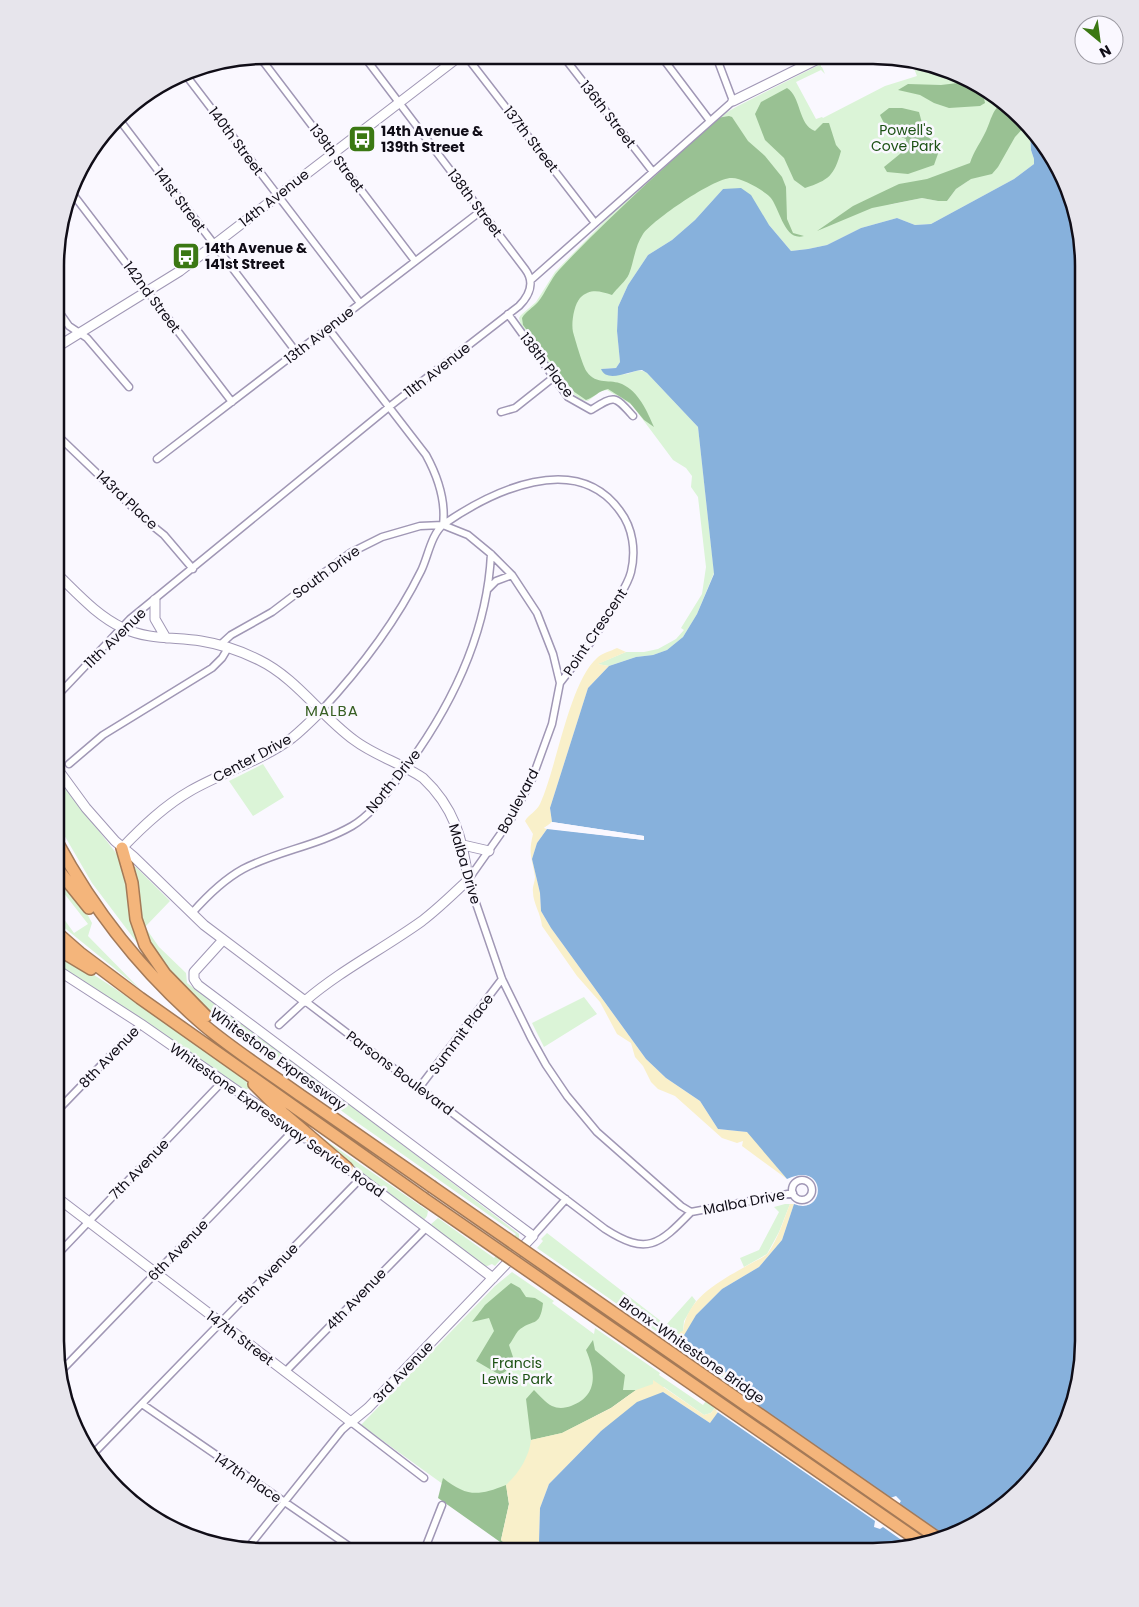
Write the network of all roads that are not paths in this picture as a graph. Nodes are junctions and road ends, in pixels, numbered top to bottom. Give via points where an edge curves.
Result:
1 (265, 64) edge
2 (370, 64) edge
3 (450, 64) edge
4 (472, 64) edge
5 (569, 64) edge
6 (667, 64) edge
7 (719, 64) edge
8 (808, 64) edge
9 (189, 79) edge
10 (733, 101) junction
11 (399, 103) junction
12 (710, 121) junction
13 (122, 124) edge
14 (334, 153) junction
15 (653, 172) junction
16 (278, 196) junction
17 (75, 197) edge
18 (481, 211) junction
19 (595, 223) junction
20 (214, 245) junction
21 (415, 260) junction
22 (531, 280) junction
23 (148, 291) junction
24 (360, 303) junction
25 (508, 314) junction
26 (64, 318) edge
27 (328, 328) junction
28 (80, 333) junction
29 (64, 343) edge
30 (296, 353) junction
31 (554, 377) junction
32 (129, 387) dead end
33 (232, 402) junction
34 (389, 407) junction
35 (501, 412) dead end
36 (634, 416) dead end
37 (64, 443) edge
38 (157, 459) dead end
39 (443, 525) junction
40 (492, 554) junction
41 (193, 569) junction
42 (512, 575) junction
43 (64, 581) edge
44 (488, 589) junction
45 (155, 600) junction
46 (122, 628) junction
47 (166, 638) junction
48 (224, 647) junction
49 (560, 683) junction
50 (64, 689) edge
51 (320, 712) junction
52 (69, 764) dead end
53 (406, 768) junction
54 (64, 778) edge
55 (463, 845) junction
56 (122, 848) junction
57 (489, 851) junction
58 (64, 854) edge
59 (64, 877) edge
60 (468, 880) junction
61 (192, 913) junction
62 (64, 940) edge
63 (223, 940) junction
64 (64, 953) edge
65 (152, 974) junction
66 (64, 977) edge
67 (502, 979) junction
68 (140, 998) junction
69 (305, 1001) junction
70 (141, 1024) junction
71 (279, 1025) dead end
72 (231, 1062) junction
73 (271, 1074) junction
74 (223, 1081) junction
75 (420, 1088) junction
76 (64, 1104) edge
77 (294, 1130) junction
78 (347, 1168) junction
79 (361, 1178) junction
80 (431, 1186) joint
81 (793, 1193) dead end
82 (423, 1198) joint
83 (566, 1199) junction
84 (64, 1203) edge
85 (691, 1212) junction
86 (88, 1223) junction
87 (427, 1227) junction
88 (533, 1236) junction
89 (64, 1248) edge
90 (155, 1274) junction
91 (494, 1278) junction
92 (220, 1323) junction
93 (65, 1367) edge
94 (285, 1372) junction
95 (142, 1404) junction
96 (351, 1422) junction
97 (96, 1450) edge
98 (424, 1478) dead end
99 (284, 1502) junction
100 (442, 1505) dead end
101 (932, 1534) edge
102 (915, 1538) edge
103 (252, 1543) edge
104 (346, 1543) edge
105 (427, 1543) edge

1 - 14 street, 139th Street
2 - 11 street, 138th Street
3 - 11 street, 14th Avenue
4 - 19 street, 137th Street
5 - 15 street, 136th Street
6 - 12 street
7 - 10 street
8 - 10 street, 11th Avenue
9 - 16 street, 140th Street
10 - 12 street, 11th Avenue
11 - 14 street, 14th Avenue
11 - 18 street, 138th Street
12 - 15 street, 11th Avenue
13 - 20 street, 141st Street
14 - 16 street, 14th Avenue
14 - 21 street, 139th Street
15 - 19 street, 11th Avenue
16 - 20 street, 14th Avenue
16 - 24 street, 140th Street
17 - 23 street, 142nd Street
18 - 21 street, 13th Avenue
18 - 22 street, 138th Street
19 - 22 street, 11th Avenue
20 - 23 street, 14th Avenue
20 - 30 street, 141st Street
21 - 24 street, 13th Avenue
22 - 25 street, 11th Avenue via 524,301
23 - 28 street, 14th Avenue
23 - 33 street, 142nd Street
24 - 27 street, 13th Avenue
25 - 31 street, 138th Place
25 - 34 street, 11th Avenue
26 - 28 street
27 - 30 street, 13th Avenue
27 - 34 street
28 - 29 street, 14th Avenue
28 - 32 street
30 - 33 street, 13th Avenue
31 - 35 street via 515,408
31 - 36 street, 138th Place via 568,397 591,410 615,399
33 - 38 street, 13th Avenue
34 - 39 street via 431,464 442,500
34 - 41 street, 11th Avenue
37 - 41 street, 143rd Place via 164,535
39 - 40 street, Boulevard via 468,535
39 - 48 street, South Drive via 404,530 354,550 272,612 236,632
39 - 49 street, Point Crescent via 491,497 549,479 570,479 585,484 614,503 622,513 632,542 630,574 606,619
39 - 51 street, Center Drive via 390,626
40 - 42 street, Boulevard
40 - 44 street, North Drive
41 - 45 street, 11th Avenue
42 - 44 street via 496,581
42 - 49 street, Boulevard via 546,632
43 - 46 street, Malba Drive via 96,611
44 - 53 street, North Drive via 464,668 437,721
45 - 46 street, 11th Avenue
45 - 47 street via 155,619
46 - 47 street, Malba Drive
46 - 50 street, 11th Avenue
47 - 48 street, Malba Drive via 202,641
48 - 51 street, Malba Drive via 274,668
48 - 52 street, South Drive via 222,658 212,668 103,735
49 - 57 street, Boulevard via 552,724 532,779 512,819
51 - 53 street, Malba Drive via 365,748
51 - 56 street, Center Drive via 301,731 280,745 173,802
53 - 55 street, Malba Drive via 423,778 440,796
53 - 61 street, North Drive via 384,797 353,825 329,838 242,869 216,888
54 - 56 street
55 - 57 street
55 - 60 street, Malba Drive
56 - 61 street, Parsons Boulevard
56 - 73 highway via 132,883 137,922 151,955 198,1008
57 - 60 street, Boulevard
58 - 65 highway, Whitestone Expressway via 119,937
59 - 65 highway via 116,940
60 - 67 street, Malba Drive
60 - 69 street, Boulevard via 425,918 335,976
61 - 63 street, Parsons Boulevard
62 - 68 highway, Whitestone Expressway
63 - 69 street, Parsons Boulevard
63 - 88 street via 195,970 193,977 200,986
64 - 68 highway
65 - 73 highway, Whitestone Expressway via 206,1026
66 - 70 street, Whitestone Expressway Service Road
67 - 75 street, Summit Place
67 - 85 street, Malba Drive via 546,1065 579,1111 604,1138
68 - 72 highway, Whitestone Expressway
69 - 71 street, Boulevard
69 - 75 street, Parsons Boulevard
70 - 74 street, Whitestone Expressway Service Road
70 - 76 street, 8th Avenue
72 - 78 highway via 278,1109
72 - 82 highway, Whitestone Expressway
73 - 80 highway, Whitestone Expressway
74 - 77 street, Whitestone Expressway Service Road
74 - 86 street, 7th Avenue
75 - 83 street, Parsons Boulevard
77 - 78 street, Whitestone Expressway Service Road
77 - 90 street, 6th Avenue
78 - 79 street, Whitestone Expressway Service Road
79 - 87 street, Whitestone Expressway Service Road
79 - 92 street, 5th Avenue
80 - 101 highway, Bronx-Whitestone Bridge, bridge
81 - 85 street, Malba Drive
82 - 102 highway, Bronx-Whitestone Bridge, bridge
83 - 85 street, Parsons Boulevard via 623,1240 641,1246 661,1240
83 - 88 street, 3rd Avenue
84 - 86 street, 147th Street
86 - 89 street, 7th Avenue
86 - 90 street, 147th Street
87 - 91 street, Whitestone Expressway Service Road
87 - 94 street, 4th Avenue
88 - 91 street, 3rd Avenue
90 - 92 street, 147th Street
90 - 93 street, 6th Avenue
91 - 96 street, 3rd Avenue
92 - 94 street, 147th Street
92 - 95 street, 5th Avenue
94 - 96 street, 147th Street
95 - 97 street, 5th Avenue
95 - 99 street, 147th Place
96 - 98 street, 147th Street
96 - 99 street, 3rd Avenue
99 - 103 street, 3rd Avenue
99 - 104 street, 147th Place
100 - 105 street

